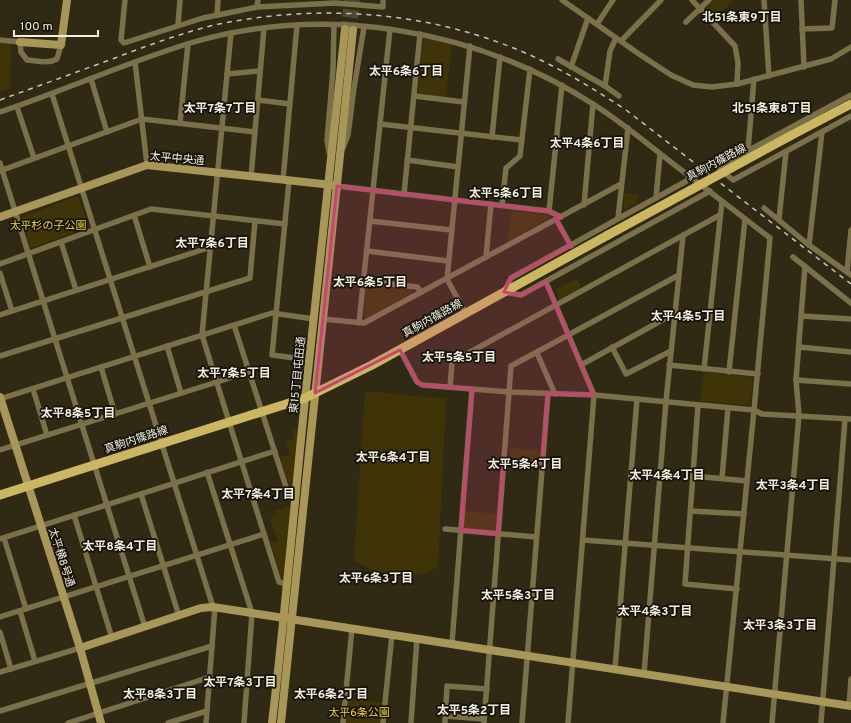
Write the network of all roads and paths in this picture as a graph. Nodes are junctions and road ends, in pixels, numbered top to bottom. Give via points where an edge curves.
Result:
1 (67, 0) edge
2 (125, 0) edge
3 (180, 0) edge
4 (218, 0) edge
5 (258, 0) edge
6 (383, 0) edge
7 (562, 0) edge
8 (613, 0) edge
9 (661, 0) edge
10 (692, 0) edge
11 (709, 0) edge
12 (764, 0) edge
13 (801, 0) edge
14 (835, 0) edge
15 (304, 1) edge
16 (335, 1) edge
17 (257, 7) junction
18 (700, 9) junction
19 (217, 15) junction
20 (588, 18) junction
21 (686, 22) dead end
22 (597, 24) junction
23 (178, 25) junction
24 (297, 25) junction
25 (334, 26) junction
26 (364, 27) junction
27 (264, 28) junction
28 (390, 29) junction
29 (802, 29) junction
30 (231, 33) junction
31 (420, 34) junction
32 (0, 40) edge
33 (619, 40) junction
34 (20, 42) junction
35 (188, 44) junction
36 (61, 45) junction
37 (470, 46) junction
38 (851, 46) edge
39 (500, 56) junction
40 (558, 59) dead end
41 (135, 62) junction
42 (571, 67) junction
43 (804, 67) junction
44 (530, 69) junction
45 (260, 71) junction
46 (227, 74) junction
47 (769, 76) junction
48 (91, 79) junction
49 (754, 79) junction
50 (737, 84) junction
51 (562, 85) junction
52 (605, 86) junction
53 (52, 94) junction
54 (851, 95) edge
55 (414, 96) junction
56 (619, 96) dead end
57 (258, 100) junction
58 (464, 102) junction
59 (290, 104) junction
60 (593, 104) junction
61 (851, 104) edge
62 (17, 107) junction
63 (0, 112) edge
64 (851, 116) edge
65 (142, 119) junction
66 (180, 123) junction
67 (380, 124) junction
68 (222, 128) junction
69 (411, 128) junction
70 (628, 128) junction
71 (107, 132) junction
72 (255, 132) junction
73 (822, 132) junction
74 (461, 133) junction
75 (492, 137) junction
76 (522, 140) junction
77 (556, 141) junction
78 (68, 146) junction
79 (590, 146) junction
80 (748, 150) junction
81 (786, 152) junction
82 (660, 154) junction
83 (340, 156) junction
84 (34, 158) junction
85 (331, 160) junction
86 (407, 160) junction
87 (0, 163) edge
88 (147, 165) junction
89 (458, 167) junction
90 (1, 171) edge
91 (218, 172) junction
92 (251, 177) junction
93 (692, 178) junction
94 (286, 180) junction
95 (621, 184) junction
96 (328, 185) junction
97 (337, 186) junction
98 (81, 188) junction
99 (373, 190) junction
100 (710, 191) junction
101 (404, 194) junction
102 (656, 198) junction
103 (454, 200) junction
104 (722, 201) junction
105 (491, 204) junction
106 (502, 205) junction
107 (584, 205) junction
108 (764, 208) dead end
109 (549, 211) junction
110 (15, 212) junction
111 (134, 215) junction
112 (720, 215) junction
113 (214, 216) junction
114 (0, 217) edge
115 (559, 218) junction
116 (618, 218) junction
117 (745, 219) junction
118 (779, 219) junction
119 (255, 221) junction
120 (370, 222) junction
121 (285, 224) junction
122 (94, 229) junction
123 (451, 230) junction
124 (851, 230) edge
125 (683, 236) junction
126 (61, 242) junction
127 (809, 244) junction
128 (571, 246) junction
129 (211, 247) junction
130 (367, 251) junction
131 (27, 254) junction
132 (793, 257) dead end
133 (486, 258) junction
134 (448, 261) junction
135 (0, 264) edge
136 (150, 266) junction
137 (805, 266) junction
138 (849, 273) edge
139 (0, 274) edge
140 (679, 275) junction
141 (110, 279) junction
142 (447, 279) junction
143 (364, 281) junction
144 (546, 282) junction
145 (76, 290) junction
146 (206, 292) junction
147 (422, 292) junction
148 (504, 292) junction
149 (43, 301) junction
150 (851, 303) edge
151 (556, 305) junction
152 (12, 311) junction
153 (465, 313) junction
154 (675, 313) junction
155 (276, 314) junction
156 (0, 315) edge
157 (801, 316) junction
158 (122, 317) junction
159 (323, 318) junction
160 (314, 319) junction
161 (851, 319) edge
162 (360, 323) junction
163 (234, 325) junction
164 (202, 335) junction
165 (569, 336) junction
166 (54, 339) junction
167 (167, 346) junction
168 (799, 347) junction
169 (612, 348) junction
170 (400, 350) junction
171 (671, 351) junction
172 (851, 352) edge
173 (537, 353) junction
174 (0, 356) edge
175 (134, 357) junction
176 (310, 360) junction
177 (581, 365) junction
178 (669, 366) junction
179 (101, 367) junction
180 (704, 369) junction
181 (249, 372) junction
182 (729, 372) junction
183 (758, 374) junction
184 (68, 378) junction
185 (796, 380) junction
186 (216, 382) junction
187 (851, 384) edge
188 (450, 387) junction
189 (33, 389) junction
190 (472, 389) junction
191 (509, 392) junction
192 (181, 393) junction
193 (315, 393) junction
194 (548, 394) junction
195 (555, 394) junction
196 (594, 395) junction
197 (305, 398) junction
198 (0, 399) edge
199 (637, 399) junction
200 (666, 401) junction
201 (149, 403) junction
202 (698, 405) junction
203 (728, 408) junction
204 (754, 410) junction
205 (262, 412) junction
206 (115, 414) junction
207 (799, 415) junction
208 (848, 419) edge
209 (228, 423) junction
210 (82, 424) junction
211 (47, 435) junction
212 (161, 444) junction
213 (15, 445) junction
214 (0, 450) edge
215 (275, 451) junction
216 (241, 462) junction
217 (503, 463) junction
218 (95, 465) junction
219 (542, 465) junction
220 (207, 472) junction
221 (693, 476) junction
222 (722, 478) junction
223 (747, 481) junction
224 (174, 483) junction
225 (28, 486) junction
226 (141, 494) junction
227 (297, 494) junction
228 (0, 495) edge
229 (107, 505) junction
230 (691, 511) junction
231 (744, 514) junction
232 (74, 515) junction
233 (41, 526) junction
234 (444, 529) dead end
235 (461, 530) junction
236 (264, 534) junction
237 (498, 534) junction
238 (536, 537) junction
239 (2, 538) edge
240 (583, 540) junction
241 (625, 543) junction
242 (230, 545) junction
243 (656, 545) junction
244 (688, 548) junction
245 (739, 551) junction
246 (197, 555) junction
247 (787, 555) junction
248 (834, 559) junction
249 (851, 560) edge
250 (164, 566) junction
251 (130, 577) junction
252 (286, 584) junction
253 (96, 588) junction
254 (736, 589) junction
255 (64, 598) junction
256 (214, 607) junction
257 (23, 610) junction
258 (252, 613) junction
259 (179, 616) junction
260 (0, 617) edge
261 (289, 618) junction
262 (145, 627) junction
263 (352, 628) junction
264 (0, 632) edge
265 (392, 634) junction
266 (112, 638) junction
267 (417, 638) junction
268 (452, 643) junction
269 (212, 646) junction
270 (80, 648) junction
271 (490, 649) junction
272 (528, 655) junction
273 (35, 661) junction
274 (573, 662) junction
275 (11, 668) junction
276 (615, 669) junction
277 (0, 672) edge
278 (644, 674) junction
279 (210, 677) junction
280 (851, 679) edge
281 (90, 685) junction
282 (727, 686) junction
283 (487, 689) junction
284 (774, 694) junction
285 (822, 701) junction
286 (850, 706) edge
287 (0, 711) edge
288 (207, 711) junction
289 (99, 713) junction
290 (445, 716) junction
291 (484, 721) edge
292 (68, 723) edge
293 (101, 723) edge
294 (168, 723) edge
295 (206, 723) edge
296 (244, 723) edge
297 (272, 723) edge
298 (281, 723) edge
299 (343, 723) edge
300 (383, 723) edge
301 (411, 723) edge
302 (445, 723) edge
303 (522, 723) edge
304 (568, 723) edge
305 (722, 723) edge
306 (772, 723) edge
307 (821, 723) edge

1 - 36 street
2 - 23 street via 121,40 124,43
3 - 23 street
4 - 19 street
5 - 17 street
6 - 16 street via 383,7
7 - 20 street
8 - 22 street
9 - 33 street
10 - 18 street
11 - 18 street
12 - 47 street
13 - 29 street
14 - 29 street via 832,28
15 - 16 street
15 - 17 street
17 - 19 street
18 - 21 street
18 - 50 street via 735,46 738,63
19 - 23 street
20 - 22 street
20 - 42 street
22 - 33 street
24 - 25 street
24 - 27 street
24 - 59 street
25 - 26 street
25 - 85 street via 327,140
26 - 28 street
26 - 83 street via 348,135
27 - 30 street
27 - 45 street
28 - 31 street
28 - 67 street
29 - 43 street
30 - 35 street
30 - 46 street
31 - 37 street
31 - 55 street
32 - 34 street
33 - 50 street via 671,75 693,85 712,87
33 - 52 street via 610,51
34 - 36 street
34 - 36 street via 21,52 27,60 44,62 57,59
35 - 41 street
35 - 66 street
37 - 39 street
37 - 58 street
38 - 43 street via 831,59
39 - 44 street
39 - 75 street
40 - 42 street
41 - 48 street
41 - 65 street
42 - 52 street
43 - 47 street
44 - 51 street
44 - 76 street
45 - 46 street
45 - 57 street
46 - 68 street
47 - 49 street
48 - 53 street
48 - 71 street
49 - 50 street
49 - 80 street
51 - 60 street
51 - 77 street
52 - 56 street
53 - 62 street
53 - 78 street
54 - 80 street
55 - 58 street
55 - 69 street
57 - 59 street
57 - 72 street
58 - 74 street
59 - 94 street
60 - 70 street
60 - 79 street
61 - 148 main road, 真駒内篠路線, bridge
62 - 63 street
62 - 84 street
64 - 73 street
65 - 66 street
65 - 71 street
65 - 88 street
66 - 68 street
67 - 69 street
67 - 99 street
68 - 72 street
68 - 91 street
69 - 74 street
69 - 86 street
70 - 82 street
70 - 95 street
71 - 78 street
72 - 92 street
73 - 81 street
73 - 127 street
74 - 75 street
74 - 89 street
75 - 76 street
76 - 106 street via 520,156 506,168
77 - 79 street
77 - 109 street
78 - 84 street
78 - 98 street
79 - 107 street
80 - 81 street via 718,167 733,180
81 - 118 street
82 - 93 street
82 - 102 street
83 - 85 street, 東15丁目屯田通 via 349,29
83 - 97 street, 東15丁目屯田通
84 - 90 street
85 - 96 street, 東15丁目屯田通
86 - 89 street
86 - 101 street
87 - 90 street
88 - 91 street, 太平中央通
88 - 98 street, 太平中央通
89 - 103 street
90 - 110 street
91 - 92 street, 太平中央通
91 - 113 street
92 - 94 street, 太平中央通
93 - 100 street
93 - 102 street
94 - 96 street, 太平中央通
94 - 121 street
95 - 107 street
95 - 116 street
96 - 97 street, 太平中央通
96 - 160 street, 東15丁目屯田通
97 - 99 street
97 - 159 street, 東15丁目屯田通
98 - 110 street, 太平中央通
98 - 122 street
99 - 101 street
99 - 120 street
100 - 104 street
100 - 144 street
101 - 103 street
102 - 116 street
103 - 105 street
103 - 123 street
104 - 112 street
104 - 117 street
105 - 106 street
105 - 133 street
106 - 109 street
107 - 115 street
108 - 118 street
109 - 115 street
110 - 114 street, 太平中央通
110 - 131 street
111 - 113 street via 151,209
111 - 122 street
111 - 136 street
112 - 125 street
112 - 180 street
113 - 119 street
113 - 129 street
115 - 128 street
115 - 133 street
116 - 128 street
117 - 182 street
117 - 183 street via 770,238
118 - 127 street
119 - 121 street
119 - 146 street via 250,278
120 - 123 street
120 - 130 street
121 - 155 street
122 - 126 street
122 - 141 street
123 - 134 street
124 - 138 street
125 - 140 street
125 - 151 street
126 - 131 street
126 - 145 street
127 - 138 street
128 - 148 street via 511,278
129 - 136 street
129 - 146 street
130 - 134 street
130 - 143 street
131 - 135 street
131 - 149 street
132 - 137 street
133 - 142 street
134 - 142 street
136 - 141 street
137 - 150 street
137 - 157 street
139 - 152 street
140 - 154 street
140 - 165 street
141 - 145 street
141 - 158 street
142 - 147 street
142 - 153 street
143 - 147 street via 417,287
143 - 162 street
144 - 148 street via 521,295
144 - 151 street
145 - 149 street
146 - 158 street
146 - 164 street
147 - 162 street
148 - 153 main road, 真駒内篠路線
149 - 152 street
149 - 166 street
151 - 165 street
151 - 188 street via 452,362
152 - 156 street
153 - 170 main road, 真駒内篠路線
154 - 169 street
154 - 171 street
155 - 160 street
155 - 163 street
155 - 176 street via 272,356
157 - 161 street
157 - 168 street
158 - 166 street
158 - 175 street
159 - 162 street
159 - 193 street, 東15丁目屯田通
160 - 176 street, 東15丁目屯田通
163 - 164 street
163 - 181 street
164 - 167 street
164 - 186 street
165 - 173 street
165 - 177 street
166 - 174 street
166 - 184 street
167 - 175 street
167 - 192 street
168 - 172 street
168 - 185 street
169 - 171 street via 626,374
169 - 177 street
170 - 188 street via 417,382 422,385
170 - 193 main road, 真駒内篠路線
171 - 178 street
173 - 191 street via 511,366
173 - 195 street
175 - 179 street
175 - 201 street
176 - 197 street, 東15丁目屯田通
177 - 196 street
178 - 180 street
178 - 200 street
179 - 184 street
179 - 206 street
180 - 182 street
181 - 186 street
181 - 205 street
182 - 183 street
183 - 204 street
184 - 189 street
184 - 210 street
185 - 187 street
185 - 207 street
186 - 192 street
186 - 209 street
188 - 190 street
189 - 198 street
189 - 211 street
190 - 191 street
190 - 235 street
191 - 194 street
191 - 217 street
192 - 201 street
193 - 197 main road, 真駒内篠路線
193 - 261 street, 東15丁目屯田通
194 - 195 street
194 - 219 street
195 - 196 street
196 - 199 street
196 - 240 street
197 - 205 main road, 真駒内篠路線
197 - 227 street, 東15丁目屯田通
198 - 213 street, 太平横8号通
199 - 200 street
199 - 241 street
200 - 202 street
200 - 243 street
201 - 206 street
201 - 212 street
202 - 203 street
202 - 221 street
203 - 204 street
203 - 222 street
204 - 207 street via 762,414
204 - 223 street
205 - 209 main road, 真駒内篠路線
205 - 215 street
206 - 210 street
207 - 208 street
207 - 247 street
208 - 248 street
209 - 212 main road, 真駒内篠路線
209 - 216 street
210 - 211 street
210 - 218 street
211 - 213 street
212 - 218 main road, 真駒内篠路線
212 - 224 street
213 - 214 street
213 - 225 street, 太平横8号通
215 - 216 street
215 - 227 street via 288,493
216 - 220 street
216 - 236 street
217 - 219 street
217 - 237 street
218 - 225 main road, 真駒内篠路線
218 - 229 street
219 - 238 street
220 - 224 street
220 - 242 street
221 - 222 street
221 - 230 street
222 - 223 street
223 - 231 street
224 - 226 street
224 - 246 street
225 - 228 main road, 真駒内篠路線
225 - 233 street, 太平横8号通
226 - 229 street
226 - 250 street
227 - 252 street, 東15丁目屯田通
229 - 232 street
229 - 251 street
230 - 231 street
230 - 244 street
231 - 245 street
232 - 233 street
232 - 253 street
233 - 239 street
233 - 255 street, 太平横8号通
234 - 235 street
235 - 237 street
235 - 268 street
236 - 242 street
236 - 252 street via 279,582
237 - 238 street
237 - 271 street
238 - 272 street
239 - 257 street
240 - 241 street
240 - 274 street
241 - 243 street
241 - 276 street
242 - 246 street
242 - 258 street
243 - 244 street
243 - 278 street
244 - 245 street
244 - 254 street via 685,584
245 - 247 street
245 - 254 street
246 - 250 street
246 - 256 street
247 - 248 street
247 - 284 street
248 - 249 street
248 - 285 street
250 - 251 street
250 - 259 street
251 - 253 street
251 - 262 street
252 - 261 street, 東15丁目屯田通
253 - 255 street
253 - 266 street
254 - 282 street
255 - 257 street
255 - 270 street, 太平横8号通
256 - 258 street
256 - 259 street via 201,608
256 - 269 street
257 - 260 street
257 - 273 street
258 - 261 street
258 - 296 street
259 - 262 street
261 - 263 street
261 - 297 street, 東15丁目屯田通
261 - 298 street, 東15丁目屯田通
262 - 266 street
263 - 265 street
263 - 299 street
264 - 275 street
265 - 267 street
265 - 300 street
266 - 270 street
267 - 268 street
267 - 301 street
268 - 271 street
269 - 279 street
269 - 281 street
270 - 273 street
270 - 281 street, 太平横8号通
271 - 272 street
271 - 283 street
272 - 274 street
272 - 303 street
273 - 275 street
274 - 276 street
274 - 304 street
275 - 277 street
276 - 278 street
278 - 282 street
279 - 288 street
279 - 289 street
280 - 286 street
281 - 287 street
281 - 289 street, 太平横8号通
282 - 284 street
282 - 305 street
283 - 290 street via 447,686
283 - 291 street
284 - 285 street
284 - 306 street
285 - 286 street
285 - 307 street
288 - 294 street
288 - 295 street
289 - 292 street
289 - 293 street, 太平横8号通
290 - 291 street
290 - 302 street

